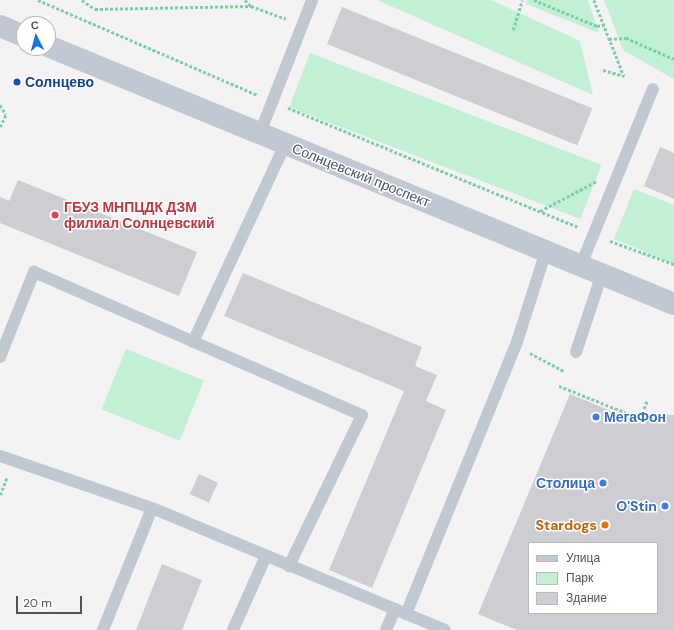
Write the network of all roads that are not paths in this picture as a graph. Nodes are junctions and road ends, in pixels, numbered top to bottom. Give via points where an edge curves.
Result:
1 (312, 0) edge
2 (0, 26) edge
3 (16, 33) edge
4 (56, 49) edge
5 (653, 89) dead end
6 (260, 133) junction
7 (285, 145) junction
8 (546, 251) junction
9 (581, 265) junction
10 (602, 274) junction
11 (674, 304) edge
12 (193, 342) junction
13 (576, 352) dead end
14 (0, 357) edge
15 (0, 456) edge
16 (152, 508) junction
17 (266, 556) junction
18 (289, 566) junction
19 (395, 609) junction
20 (406, 614) junction
21 (103, 630) edge
22 (234, 630) edge
23 (386, 630) edge
24 (445, 630) edge

1 - 6 lane
2 - 3 street
4 - 6 street, Солнцевский проспект
5 - 9 lane
6 - 7 street, Солнцевский проспект
7 - 8 street, Солнцевский проспект
7 - 12 lane
8 - 9 street, Солнцевский проспект
8 - 20 lane via 516,345
9 - 10 street, Солнцевский проспект
10 - 11 street, Солнцевский проспект
10 - 13 lane
12 - 14 lane via 34,272
12 - 18 lane via 362,415
15 - 16 lane
16 - 17 lane
16 - 21 lane
17 - 18 lane
17 - 22 lane
18 - 19 lane
19 - 20 lane
19 - 23 lane
20 - 24 lane

